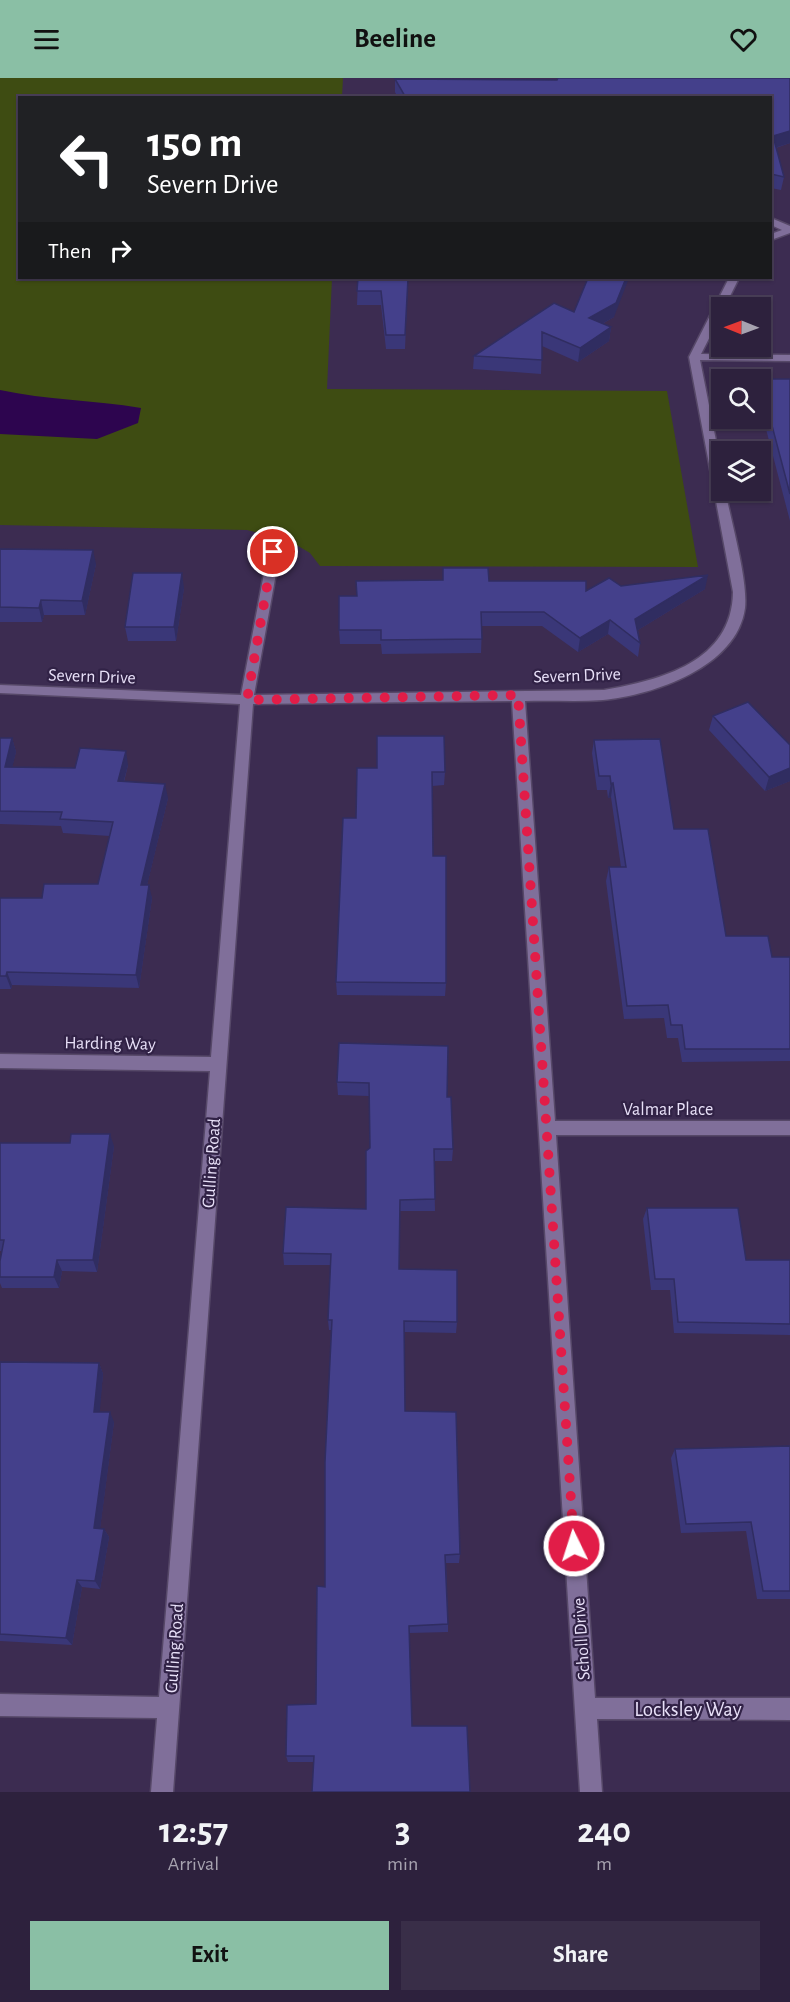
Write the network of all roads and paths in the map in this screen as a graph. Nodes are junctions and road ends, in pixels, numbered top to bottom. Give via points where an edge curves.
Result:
1 (772, 221) edge
2 (790, 230) edge
3 (772, 237) edge
4 (733, 279) edge
5 (694, 357) junction
6 (790, 358) edge
7 (274, 536) dead end
8 (0, 689) edge
9 (518, 695) junction
10 (247, 700) junction
11 (0, 1061) edge
12 (219, 1064) junction
13 (546, 1128) junction
14 (790, 1128) edge
15 (0, 1705) edge
16 (169, 1707) junction
17 (585, 1708) junction
18 (790, 1709) edge
19 (162, 1792) edge
20 (591, 1792) edge

1 - 2 street
2 - 3 street
4 - 5 street
5 - 6 street
5 - 9 street, Severn Drive via 740,592 737,615 724,640 704,660 678,676 643,688 604,694
7 - 10 street, Gulling Road via 272,568
8 - 10 street, Severn Drive
9 - 10 street, Severn Drive
9 - 13 street, Scholl Drive
10 - 12 street, Gulling Road
11 - 12 street, Harding Way
12 - 16 street, Gulling Road
13 - 14 street, Valmar Place
13 - 17 street, Scholl Drive
15 - 16 street
16 - 19 street, Gulling Road
17 - 18 street, Locksley Way
17 - 20 street, Scholl Drive

